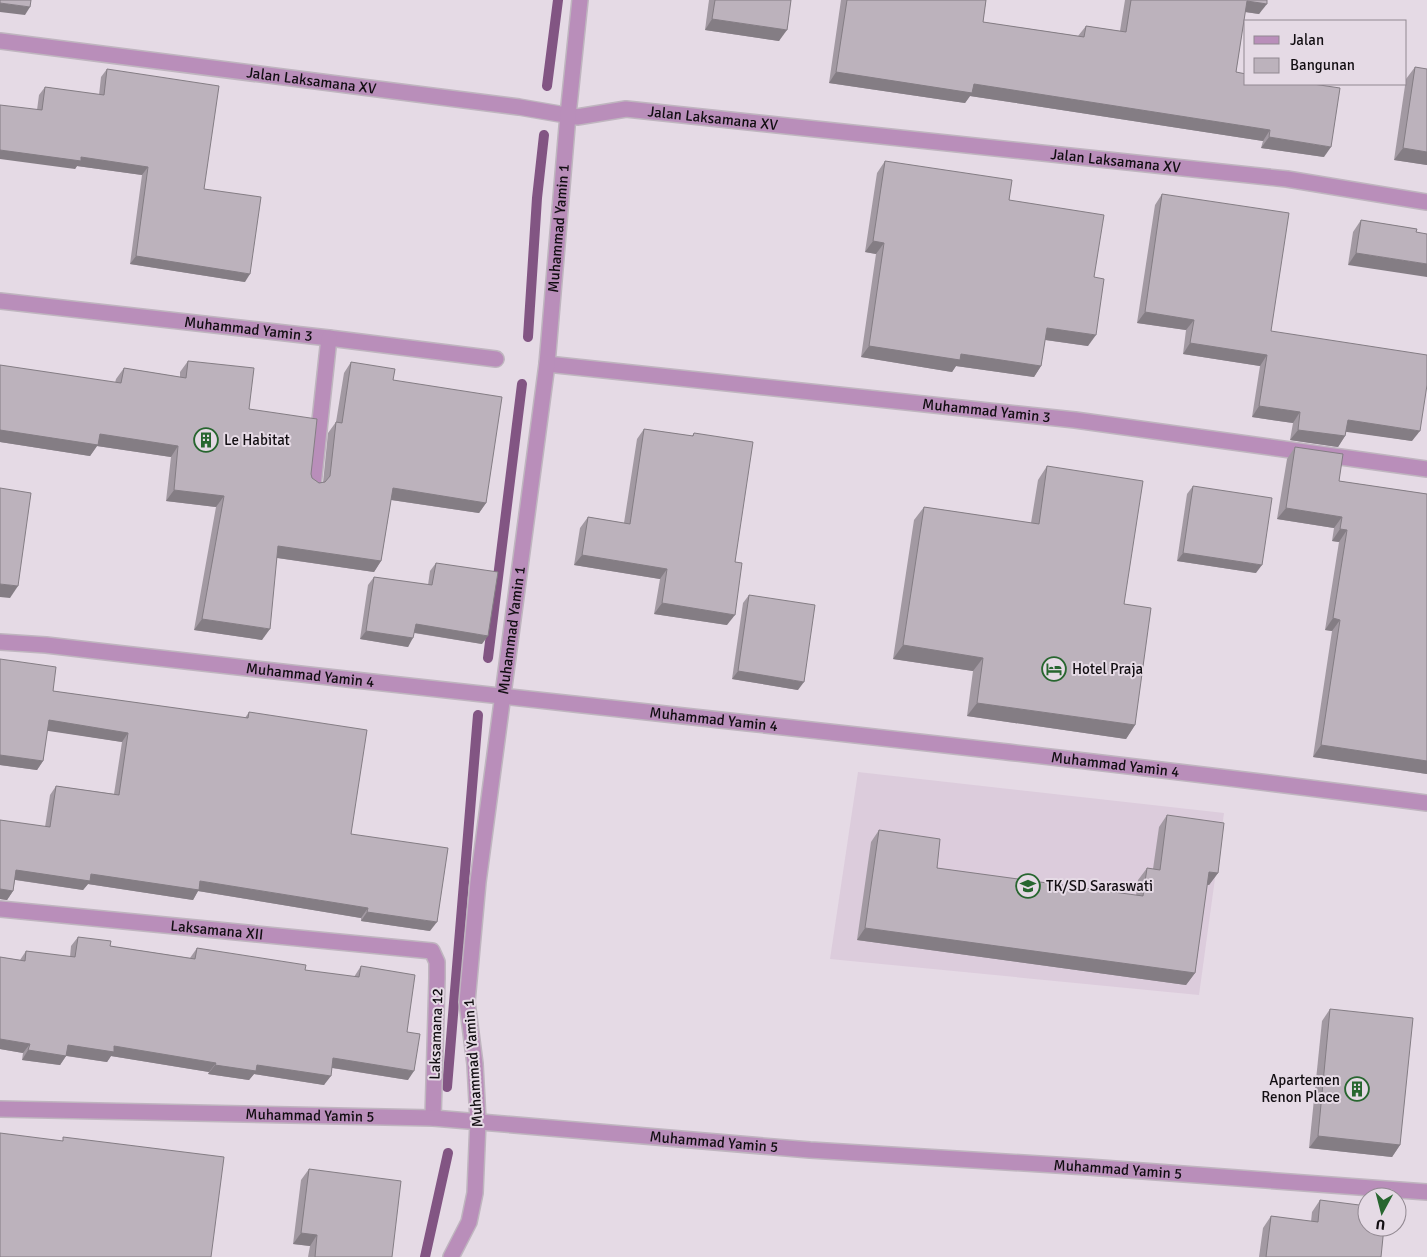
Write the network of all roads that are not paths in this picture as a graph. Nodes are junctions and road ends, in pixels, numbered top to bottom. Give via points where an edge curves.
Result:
1 (580, 0) edge
2 (0, 42) edge
3 (568, 115) junction
4 (1427, 202) edge
5 (0, 301) edge
6 (329, 338) junction
7 (496, 359) dead end
8 (547, 364) junction
9 (1427, 468) edge
10 (312, 486) edge
11 (0, 642) edge
12 (503, 696) junction
13 (1427, 803) edge
14 (0, 909) edge
15 (432, 951) joint
16 (0, 1109) edge
17 (433, 1118) junction
18 (478, 1121) junction
19 (1427, 1192) edge
20 (451, 1257) edge

1 - 3 street, Muhammad Yamin 1
2 - 3 street, Jalan Laksamana XV
3 - 4 street, Jalan Laksamana XV via 626,109 1287,179
3 - 8 street, Muhammad Yamin 1
5 - 6 street, Muhammad Yamin 3
6 - 7 street, Muhammad Yamin 3
6 - 10 street
8 - 9 street, Muhammad Yamin 3 via 1075,420
8 - 12 street, Muhammad Yamin 1
11 - 12 street, Muhammad Yamin 4
12 - 13 street, Muhammad Yamin 4 via 1216,776
12 - 18 street, Muhammad Yamin 1 via 478,882 468,1002
14 - 15 street, Laksamana XII
15 - 17 street, Laksamana 12 via 437,962
16 - 17 street, Muhammad Yamin 5
17 - 18 street, Muhammad Yamin 5
18 - 19 street, Muhammad Yamin 5 via 810,1150 1088,1166
18 - 20 street, Muhammad Yamin 1 via 475,1193 469,1222

